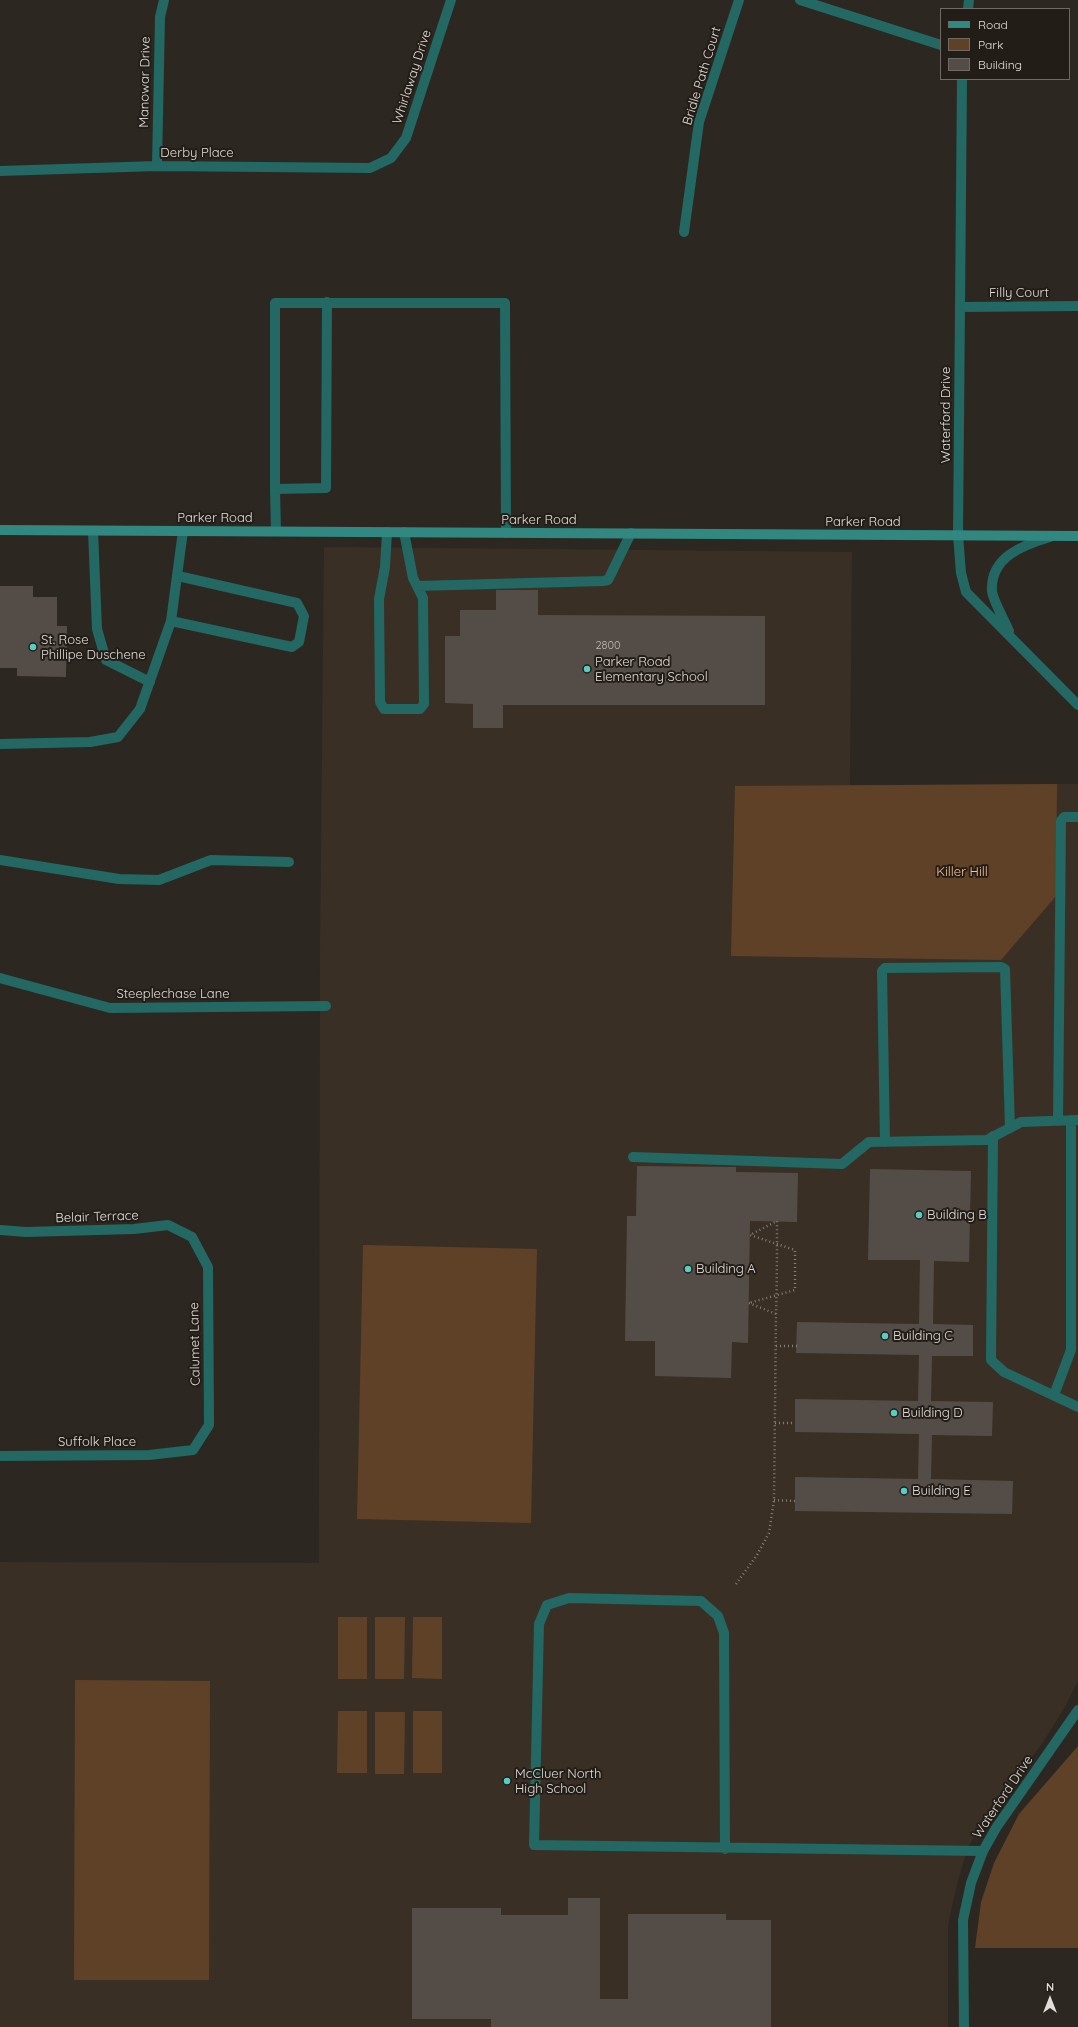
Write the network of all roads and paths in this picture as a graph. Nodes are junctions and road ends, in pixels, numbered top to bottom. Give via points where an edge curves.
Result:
1 (164, 0) edge
2 (451, 0) edge
3 (739, 0) edge
4 (800, 0) edge
5 (940, 45) edge
6 (962, 80) edge
7 (391, 158) joint
8 (157, 166) junction
9 (0, 171) edge
10 (684, 232) dead end
11 (327, 302) junction
12 (1078, 306) edge
13 (960, 307) junction
14 (276, 489) junction
15 (0, 530) edge
16 (93, 530) junction
17 (183, 531) junction
18 (276, 531) junction
19 (387, 532) junction
20 (404, 532) junction
21 (506, 533) junction
22 (630, 533) junction
23 (958, 535) junction
24 (1054, 535) junction
25 (1078, 536) edge
26 (178, 576) junction
27 (417, 586) junction
28 (171, 621) junction
29 (1012, 636) junction
30 (150, 682) junction
31 (1078, 705) edge
32 (0, 744) edge
33 (1078, 817) edge
34 (0, 860) edge
35 (289, 862) dead end
36 (0, 978) edge
37 (326, 1006) dead end
38 (1074, 1120) edge
39 (1058, 1121) junction
40 (1010, 1128) junction
41 (993, 1136) junction
42 (885, 1142) junction
43 (634, 1157) dead end
44 (0, 1230) edge
45 (192, 1237) joint
46 (777, 1243) junction
47 (777, 1296) junction
48 (776, 1314) junction
49 (776, 1346) junction
50 (797, 1346) dead end
51 (1054, 1395) junction
52 (1078, 1407) edge
53 (775, 1423) junction
54 (795, 1423) dead end
55 (193, 1450) joint
56 (0, 1456) edge
57 (774, 1500) junction
58 (795, 1500) dead end
59 (736, 1584) dead end
60 (1078, 1710) edge
61 (725, 1848) junction
62 (983, 1851) junction
63 (964, 2027) edge

1 - 8 street, Manowar Drive via 160,17
2 - 7 street, Whirlaway Drive via 406,138
3 - 10 street, Bridle Path Court via 699,122
4 - 5 street
6 - 13 street, Waterford Drive
7 - 8 street, Derby Place via 370,168
8 - 9 street, Derby Place
11 - 14 street via 326,488
11 - 14 street via 275,302
11 - 21 street via 505,302
12 - 13 street, Filly Court
13 - 23 street, Waterford Drive
14 - 18 street
15 - 16 main road, Parker Road
16 - 17 main road, Parker Road
16 - 30 street via 97,629 106,660
17 - 18 main road, Parker Road
17 - 26 street
18 - 19 main road, Parker Road
19 - 20 main road, Parker Road
19 - 27 street via 385,567 379,599 380,702 384,709 420,709 424,704 423,598
20 - 21 main road, Parker Road
20 - 27 street
21 - 22 main road, Parker Road
22 - 23 main road, Parker Road
22 - 27 street via 608,580
23 - 24 main road, Parker Road
23 - 29 street, Waterford Drive via 961,573 966,592
24 - 25 main road, Parker Road
24 - 29 street via 1025,544 1006,557 995,570 992,592
26 - 28 street
26 - 28 street via 297,603 304,616 299,642 292,647
28 - 30 street
29 - 31 street, Waterford Drive
30 - 32 street via 140,709 118,737 90,742
33 - 39 street via 1064,817 1061,820
34 - 35 street via 119,879 159,880 211,860
36 - 37 street, Steeplechase Lane via 110,1008
38 - 39 street
38 - 51 street via 1071,1350
39 - 40 street via 1021,1122
40 - 41 street
40 - 42 street via 1005,969 885,968 882,971
41 - 42 street via 987,1140
41 - 51 street via 991,1360 1004,1372
42 - 43 street via 869,1142 842,1164
44 - 45 street, Belair Terrace via 119,1230 168,1225
45 - 55 street, Calumet Lane via 208,1267 209,1425
46 - 46 path via 764,1239 750,1236 778,1221
46 - 47 path
46 - 47 path via 795,1250 795,1290
47 - 48 path
47 - 48 path via 749,1303
48 - 49 path
49 - 50 path
49 - 53 path
51 - 52 street
53 - 54 path
53 - 57 path
55 - 56 street, Suffolk Place via 149,1455
57 - 58 path
57 - 59 path via 769,1533 758,1555
60 - 62 street, Waterford Drive via 996,1828
61 - 61 street via 534,1845 539,1624 547,1605 569,1598 701,1601 718,1616 724,1633
61 - 62 street
62 - 63 street, Waterford Drive via 971,1883 963,1920

